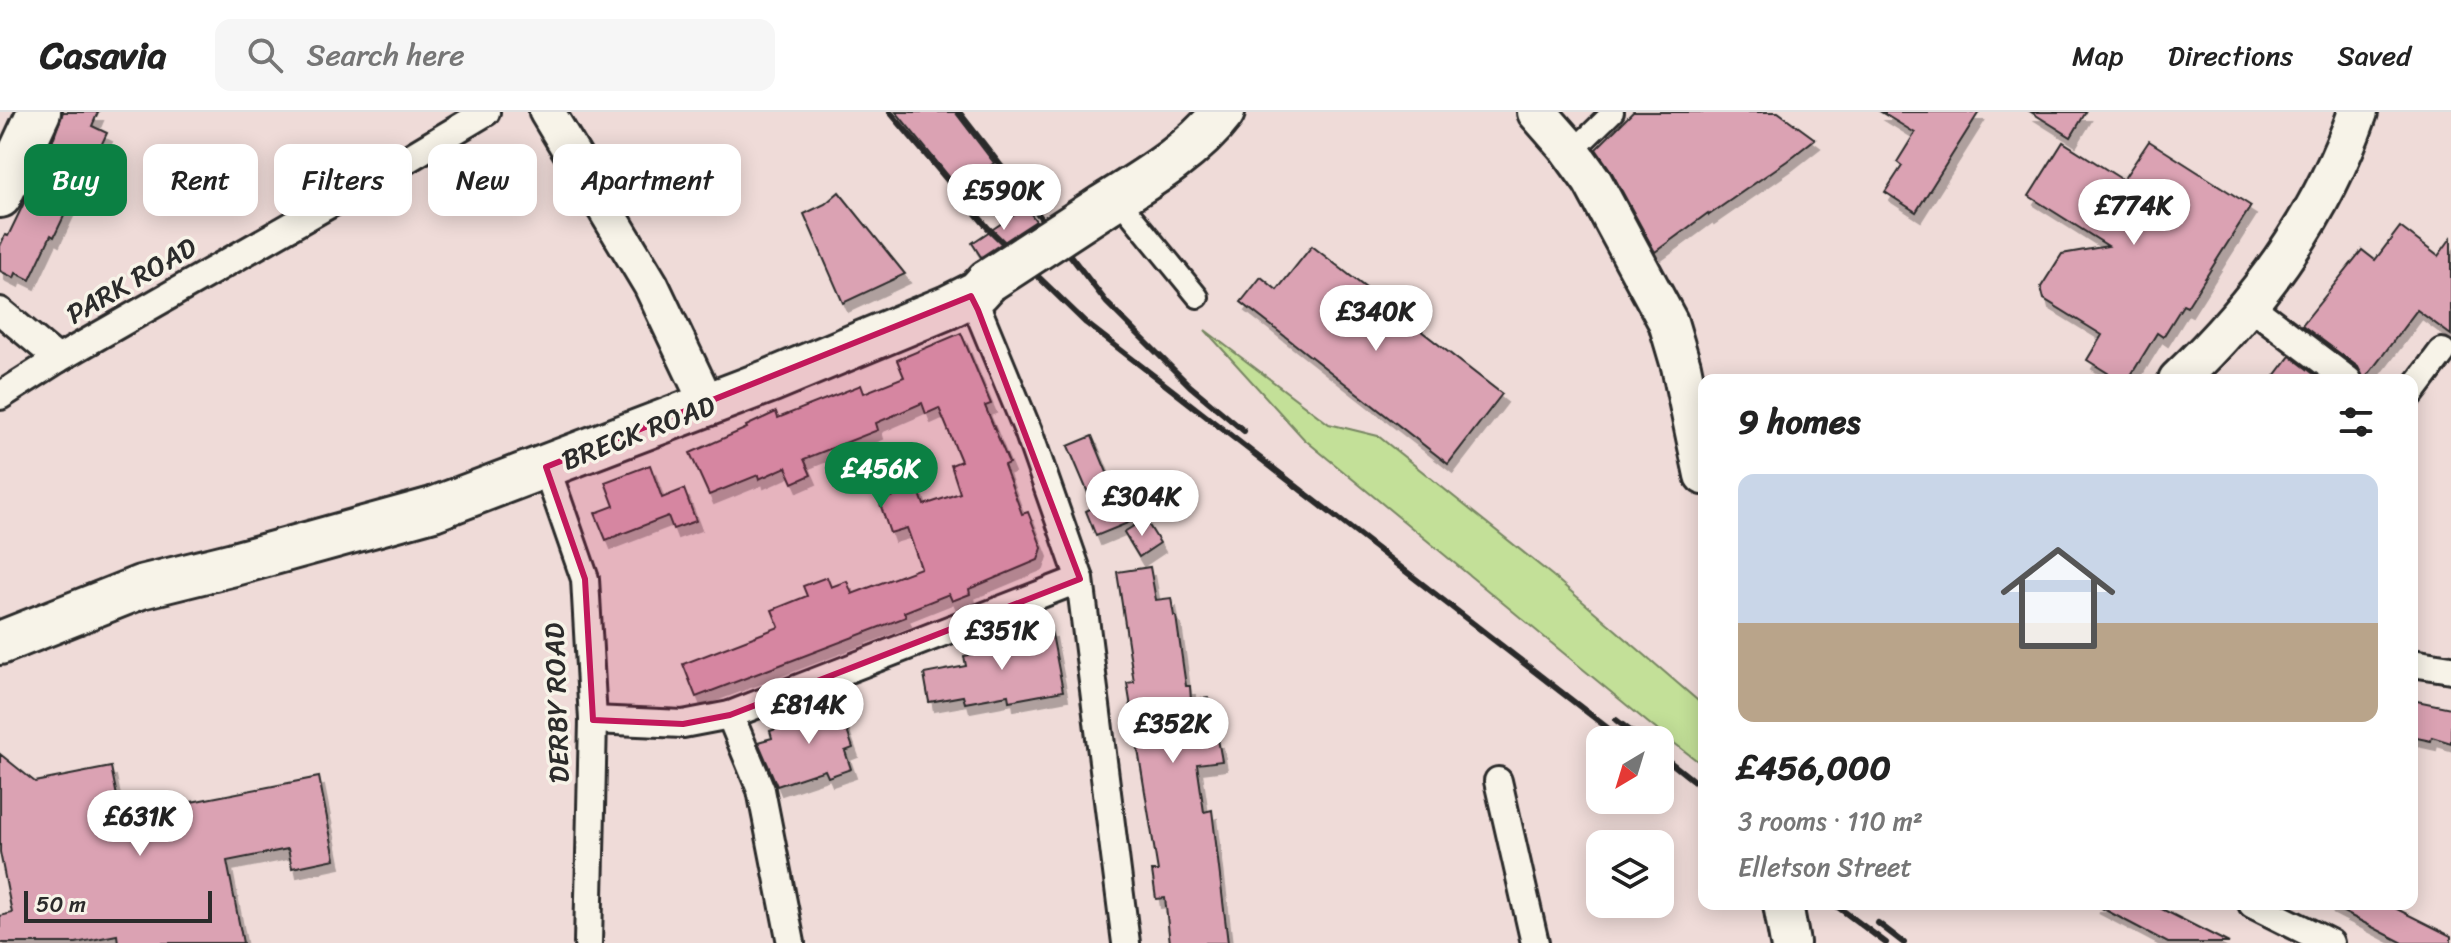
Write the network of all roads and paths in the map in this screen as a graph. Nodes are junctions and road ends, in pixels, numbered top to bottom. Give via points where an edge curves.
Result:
1 (39, 112) edge
2 (486, 112) edge
3 (547, 112) edge
4 (1223, 112) edge
5 (1537, 112) edge
6 (1613, 112) edge
7 (2358, 112) edge
8 (1572, 152) junction
9 (0, 196) edge
10 (1108, 203) junction
11 (979, 288) junction
12 (1198, 297) dead end
13 (2249, 305) junction
14 (0, 311) edge
15 (2442, 352) dead end
16 (58, 359) junction
17 (2184, 374) edge
18 (2340, 374) edge
19 (2418, 384) edge
20 (0, 396) edge
21 (708, 405) junction
22 (1698, 447) edge
23 (546, 467) junction
24 (1080, 579) junction
25 (0, 643) edge
26 (2418, 664) edge
27 (2451, 669) edge
28 (730, 715) junction
29 (593, 720) junction
30 (1498, 781) dead end
31 (2264, 910) edge
32 (588, 943) edge
33 (791, 943) edge
34 (1126, 943) edge
35 (1535, 943) edge
36 (2330, 943) edge

1 - 9 main road
2 - 16 street, PARK ROAD
3 - 21 street via 651,285
4 - 10 main road, BRECK ROAD via 1196,141
5 - 8 main road
6 - 8 street
7 - 13 main road via 2302,230
8 - 22 main road via 1668,322
10 - 11 main road, BRECK ROAD, bridge
10 - 12 street
11 - 21 main road, BRECK ROAD
11 - 24 street via 978,310
13 - 17 main road
13 - 18 street
14 - 16 street, PARK ROAD
15 - 19 street
16 - 20 street, PARK ROAD
21 - 23 main road, BRECK ROAD
23 - 25 main road, BRECK ROAD via 433,509 141,587
23 - 29 street, DERBY ROAD via 585,579
24 - 28 street
24 - 34 street
26 - 27 street
28 - 29 street via 683,724
28 - 33 street via 761,790
29 - 32 street, DERBY ROAD
30 - 35 street
31 - 36 street

